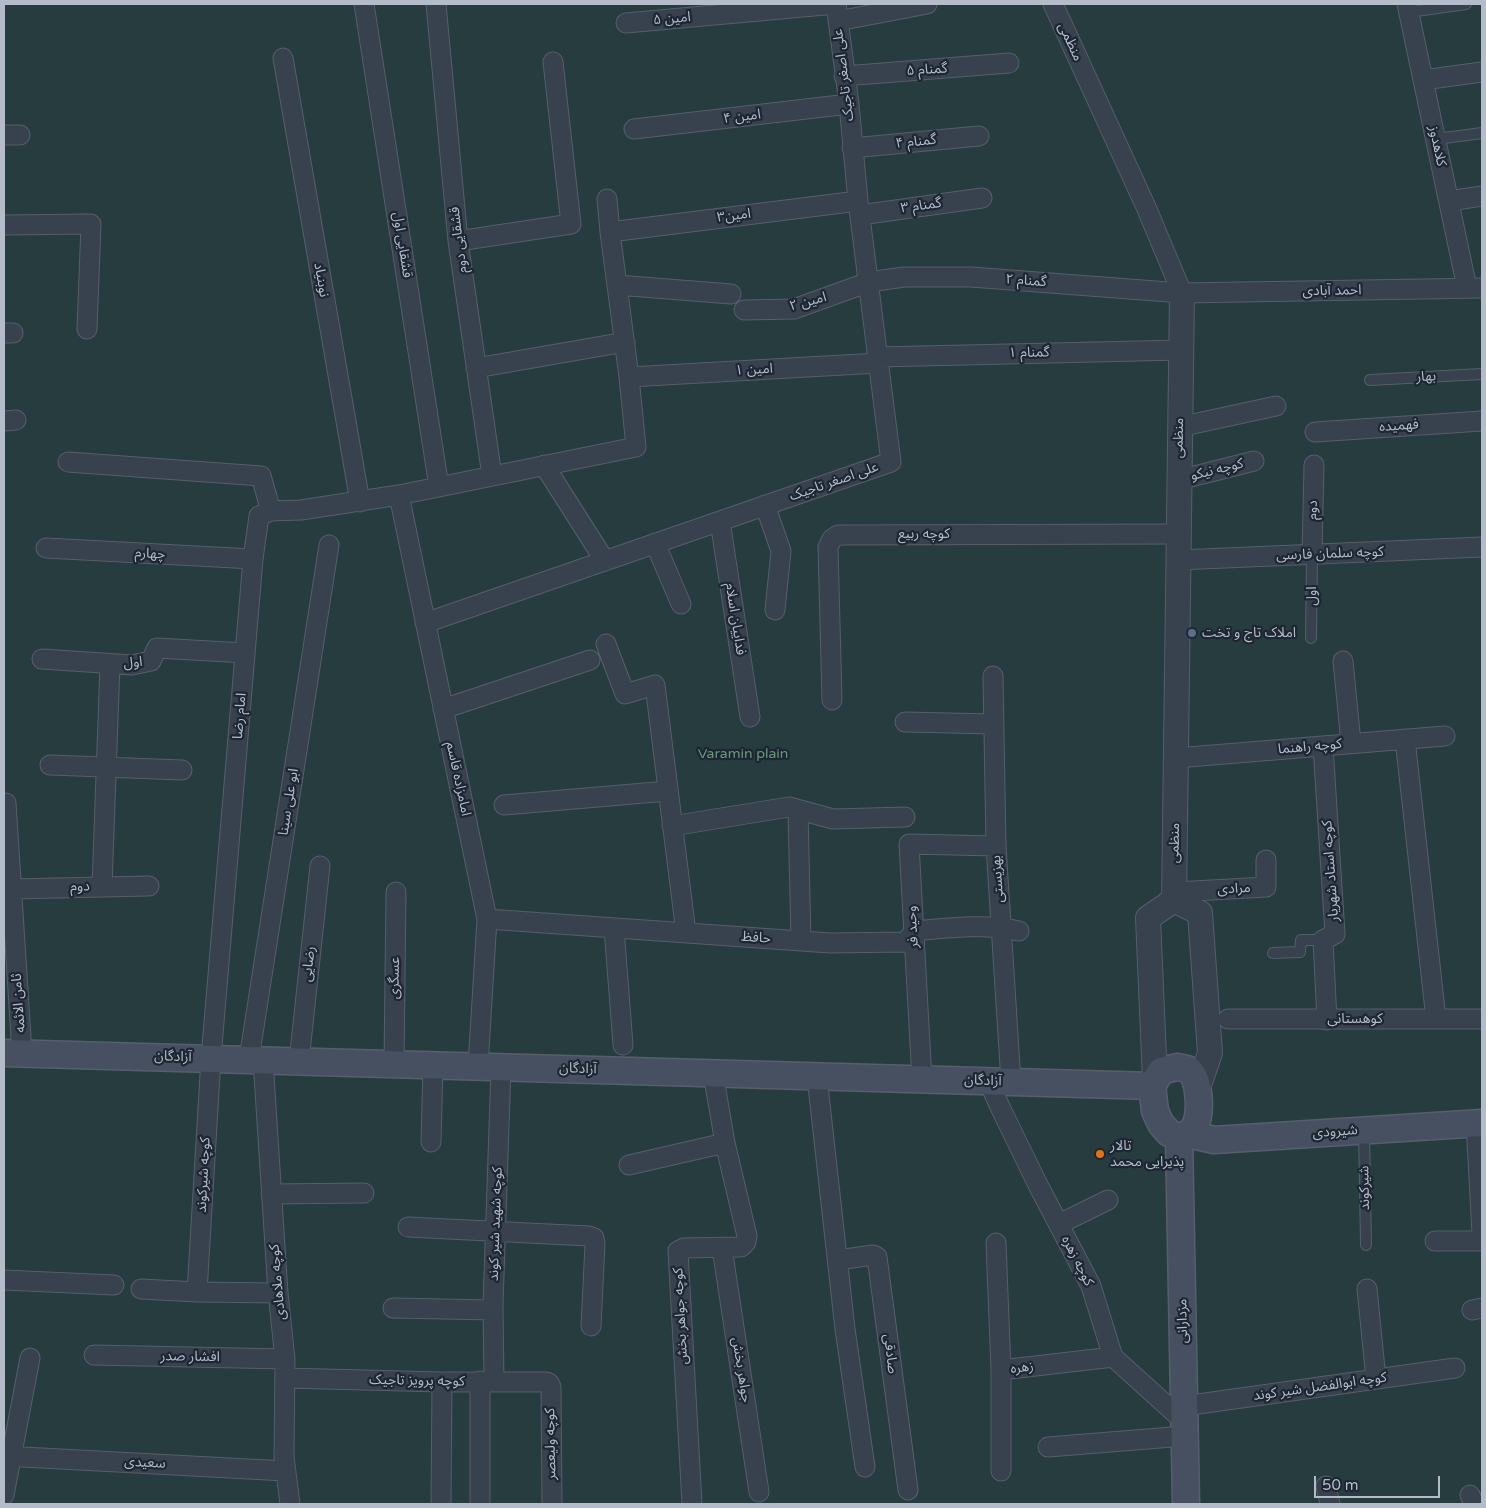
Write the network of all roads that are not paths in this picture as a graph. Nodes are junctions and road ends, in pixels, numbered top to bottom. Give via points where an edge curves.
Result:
1 (364, 4) edge
2 (436, 4) edge
3 (927, 4) edge
4 (1053, 4) edge
5 (1466, 4) edge
6 (887, 8) edge
7 (1408, 8) edge
8 (837, 10) edge
9 (626, 23) dead end
10 (282, 58) dead end
11 (553, 62) dead end
12 (1009, 64) dead end
13 (1482, 72) edge
14 (844, 76) junction
15 (1423, 80) junction
16 (849, 104) junction
17 (634, 129) dead end
18 (1482, 133) edge
19 (979, 136) dead end
20 (1436, 139) junction
21 (852, 148) junction
22 (1482, 196) edge
23 (607, 198) dead end
24 (982, 198) dead end
25 (1449, 201) junction
26 (859, 208) junction
27 (4, 225) edge
28 (610, 232) junction
29 (458, 241) junction
30 (869, 282) junction
31 (617, 285) junction
32 (1475, 288) edge
33 (1182, 293) junction
34 (731, 294) dead end
35 (744, 310) dead end
36 (87, 329) dead end
37 (625, 342) junction
38 (1180, 350) junction
39 (878, 360) junction
40 (476, 368) junction
41 (1482, 374) edge
42 (630, 377) junction
43 (1370, 380) dead end
44 (1276, 406) dead end
45 (1482, 421) edge
46 (1179, 426) junction
47 (1315, 432) dead end
48 (1254, 461) dead end
49 (68, 462) dead end
50 (544, 465) junction
51 (1314, 466) dead end
52 (492, 476) junction
53 (1179, 480) junction
54 (439, 487) junction
55 (399, 495) junction
56 (360, 502) junction
57 (765, 506) junction
58 (271, 510) junction
59 (720, 521) junction
60 (1178, 534) junction
61 (655, 543) junction
62 (329, 545) dead end
63 (1482, 547) edge
64 (46, 548) dead end
65 (1312, 554) junction
66 (253, 559) junction
67 (1178, 560) junction
68 (605, 561) junction
69 (681, 604) dead end
70 (775, 610) dead end
71 (425, 623) junction
72 (1312, 638) dead end
73 (606, 644) dead end
74 (245, 653) junction
75 (42, 659) dead end
76 (590, 660) dead end
77 (1343, 661) dead end
78 (110, 664) junction
79 (993, 676) dead end
80 (832, 700) dead end
81 (443, 709) junction
82 (750, 717) dead end
83 (905, 722) dead end
84 (994, 724) junction
85 (1445, 736) dead end
86 (1406, 739) junction
87 (1351, 743) junction
88 (1323, 746) junction
89 (1176, 758) junction
90 (50, 765) dead end
91 (106, 767) junction
92 (182, 770) dead end
93 (668, 791) junction
94 (6, 803) dead end
95 (504, 805) dead end
96 (798, 810) junction
97 (905, 817) dead end
98 (672, 826) junction
99 (988, 846) junction
100 (1266, 860) dead end
101 (320, 866) dead end
102 (149, 886) dead end
103 (102, 887) junction
104 (12, 889) junction
105 (396, 892) dead end
106 (1174, 896) junction
107 (486, 919) junction
108 (614, 928) junction
109 (1010, 929) junction
110 (914, 931) junction
111 (686, 933) junction
112 (1323, 940) junction
113 (800, 941) junction
114 (1272, 952) dead end
115 (1436, 1019) junction
116 (1482, 1019) edge
117 (1228, 1020) dead end
118 (1327, 1020) junction
119 (623, 1045) dead end
120 (13, 1053) edge
121 (211, 1058) junction
122 (256, 1060) junction
123 (299, 1061) junction
124 (394, 1064) junction
125 (433, 1065) junction
126 (490, 1067) junction
127 (713, 1073) junction
128 (817, 1076) junction
129 (922, 1080) junction
130 (1000, 1082) junction
131 (1154, 1083) junction
132 (1198, 1088) junction
133 (1479, 1123) edge
134 (1364, 1130) junction
135 (1184, 1136) junction
136 (431, 1142) dead end
137 (725, 1143) junction
138 (629, 1166) dead end
139 (364, 1193) dead end
140 (271, 1194) junction
141 (1108, 1200) dead end
142 (1058, 1224) junction
143 (408, 1227) dead end
144 (496, 1230) junction
145 (1482, 1234) edge
146 (1435, 1241) dead end
147 (1482, 1241) edge
148 (996, 1242) dead end
149 (1366, 1245) dead end
150 (722, 1248) junction
151 (838, 1260) junction
152 (4, 1280) edge
153 (114, 1285) dead end
154 (141, 1289) dead end
155 (1367, 1289) dead end
156 (197, 1292) junction
157 (278, 1293) junction
158 (393, 1308) dead end
159 (493, 1310) junction
160 (591, 1326) dead end
161 (94, 1355) dead end
162 (1113, 1357) junction
163 (30, 1358) dead end
164 (285, 1359) junction
165 (1455, 1368) dead end
166 (1001, 1370) junction
167 (285, 1378) junction
168 (1376, 1379) junction
169 (487, 1381) junction
170 (442, 1382) junction
171 (549, 1383) joint
172 (1185, 1421) junction
173 (1048, 1447) dead end
174 (7, 1456) edge
175 (865, 1467) dead end
176 (286, 1471) junction
177 (1001, 1472) dead end
178 (1326, 1486) dead end
179 (908, 1490) dead end
180 (759, 1492) dead end
181 (4, 1494) edge
182 (290, 1504) edge
183 (441, 1504) edge
184 (480, 1504) edge
185 (552, 1504) edge
186 (692, 1504) edge
187 (1186, 1504) edge
188 (1330, 1504) edge

1 - 54 street, قشقایی اول
2 - 29 street, قشقایی دوم
3 - 6 street, امین ۵
4 - 33 street, منظمی
5 - 7 lane
6 - 8 street, امین ۵
7 - 15 street, کلاهدوز
8 - 9 street, امین ۵
8 - 14 street, علی اصغر تاجیک
10 - 56 street, نوبنیاد
11 - 29 street via 571,224
12 - 14 street, گمنام ۵
13 - 15 street
14 - 16 street, علی اصغر تاجیک
15 - 20 street, کلاهدوز
16 - 17 street, امین ۴
16 - 21 street, علی اصغر تاجیک
18 - 20 lane
19 - 21 street, گمنام ۴
20 - 25 street, کلاهدوز
21 - 26 street, علی اصغر تاجیک
22 - 25 street
23 - 28 street
24 - 26 street, گمنام ۳
25 - 32 street, کلاهدوز
26 - 28 street, امین۳
26 - 30 street, علی اصغر تاجیک
27 - 36 street via 91,224
28 - 31 street
29 - 40 street, قشقایی دوم
30 - 33 street, گمنام ۲ via 904,277 971,277
30 - 35 street, امین ۲ via 794,309
30 - 39 street, علی اصغر تاجیک
31 - 34 street
31 - 37 street
32 - 33 street, احمد آبادی
33 - 38 street, منظمی
37 - 40 street
37 - 42 street
38 - 39 street, گمنام ۱
38 - 46 street, منظمی
39 - 42 street, امین ۱
39 - 57 street, علی اصغر تاجیک via 891,462
40 - 52 street, قشقایی دوم
41 - 43 lane, بهار
42 - 50 street via 636,447
44 - 46 street
45 - 47 street, فهمیده
46 - 53 street, منظمی
48 - 53 street, کوچه نیکو
49 - 58 street via 261,476
50 - 52 street
50 - 68 street
51 - 65 street, دوم
52 - 54 street
53 - 60 street, منظمی
54 - 55 street
55 - 56 street
55 - 71 street, امامزاده قاسم
56 - 58 street via 301,510
57 - 59 street, علی اصغر تاجیک
57 - 70 street via 781,551
58 - 66 street, امام رضا via 259,516
59 - 61 street, علی اصغر تاجیک
59 - 82 street, فداییان اسلام
60 - 67 street, منظمی
60 - 80 street, کوچه ربیع via 838,535 828,547
61 - 68 street, علی اصغر تاجیک
61 - 69 street
62 - 122 street, ابو علی سینا
63 - 65 street, کوچه سلمان فارسی
64 - 66 street, چهارم
65 - 67 street, کوچه سلمان فارسی
65 - 72 lane, اول
66 - 74 street, امام رضا
67 - 89 street, منظمی
68 - 71 street, علی اصغر تاجیک
71 - 81 street, امامزاده قاسم
73 - 93 street via 625,694 655,685
74 - 78 street, اول via 157,648 151,660 132,665
74 - 121 street, امام رضا
75 - 78 street, اول
76 - 81 street
77 - 87 street
78 - 91 street
79 - 84 street, بهزیستی
81 - 107 street, امامزاده قاسم
83 - 84 street
84 - 99 street, بهزیستی
85 - 86 street, کوچه راهنما
86 - 87 street, کوچه راهنما
86 - 115 street
87 - 88 street, کوچه راهنما
88 - 89 street, کوچه راهنما
88 - 112 street, کوچه استاد شهریار via 1335,934
89 - 106 street, منظمی
90 - 91 street
91 - 92 street
91 - 103 street
93 - 95 street
93 - 98 street
94 - 104 street, ثامن الائمه
96 - 97 street via 833,819
96 - 98 street via 789,808
96 - 113 street
98 - 111 street
99 - 109 street, بهزیستی
99 - 110 street, وحید فر via 909,844
100 - 106 street, مرادی via 1266,887
101 - 123 street, رضایی
102 - 103 street, دوم
103 - 104 street, دوم
104 - 120 street, ثامن الائمه
105 - 124 street, عسگری
106 - 131 street via 1148,918
106 - 132 street via 1200,913 1210,1053
107 - 108 street, حافظ
107 - 126 street, امامزاده قاسم
108 - 111 street, حافظ
108 - 119 street
109 - 110 street, حافظ
109 - 130 street, بهزیستی
110 - 113 street, حافظ via 906,942
110 - 129 street, وحید فر
111 - 113 street, حافظ
112 - 114 lane via 1301,940 1300,952
112 - 118 street, کوچه استاد شهریار
115 - 116 street, کوهستانی
115 - 118 street, کوهستانی
117 - 118 street, کوهستانی
120 - 121 main road, آزادگان
121 - 122 main road, آزادگان
121 - 156 street, کوچه شیرکوند
122 - 123 main road, آزادگان
122 - 140 street, کوچه ملاهادی
123 - 124 main road, آزادگان
124 - 125 main road, آزادگان
125 - 126 main road, آزادگان
125 - 136 street
126 - 127 main road, آزادگان
126 - 144 street, کوچه شهید شیر کوند
127 - 128 main road, آزادگان
127 - 137 street, کوچه جواهر بخش
128 - 129 main road, آزادگان
128 - 151 street
129 - 130 main road, آزادگان
130 - 131 main road, آزادگان
130 - 142 street, کوچه زهره via 1008,1124
131 - 132 main road via 1161,1071 1177,1067 1192,1072
131 - 135 main road via 1155,1111 1161,1124 1169,1133
132 - 135 main road via 1195,1126
133 - 134 main road, شیرودی
133 - 145 street
134 - 135 main road, شیرودی via 1214,1140
134 - 149 lane, شیرکوند
135 - 172 main road, مزدارانی
137 - 138 street
137 - 150 street, کوچه جواهر بخش via 746,1242 741,1246
139 - 140 street
140 - 157 street, کوچه ملاهادی
141 - 142 street
142 - 162 street, کوچه زهره via 1091,1286
143 - 144 street
144 - 159 street, کوچه شهید شیر کوند
144 - 160 street via 594,1238
146 - 147 street
148 - 166 street
150 - 180 street, جواهر بخش
150 - 186 street, کوچه جواهر بخش via 678,1250
151 - 175 street
151 - 179 street, صادقی via 877,1257
152 - 153 street
154 - 156 street
155 - 168 street
156 - 157 street
157 - 164 street, کوچه ملاهادی
158 - 159 street
159 - 169 street, کوچه شهید شیر کوند
161 - 164 street, افشار صدر
162 - 166 street, زهره
162 - 172 street
163 - 174 street
164 - 167 street, کوچه ملاهادی
165 - 168 street, کوچه ابوالفضل شیر کوند
166 - 177 street, زهره
167 - 170 street, کوچه پرویز تاجیک
167 - 176 street, کوچه ملاهادی
168 - 172 street, کوچه ابوالفضل شیر کوند
169 - 170 street, کوچه پرویز تاجیک
169 - 171 street, کوچه پرویز تاجیک
169 - 184 street, کوچه شهید شیر کوند
170 - 183 street
171 - 185 street, کوچه ولیعصر
172 - 173 street, کوچه ابوالفضل شیر کوند
172 - 187 main road, مزدارانی
174 - 176 street, سعیدی
174 - 181 street
176 - 182 street, کوچه ملاهادی
178 - 188 street

